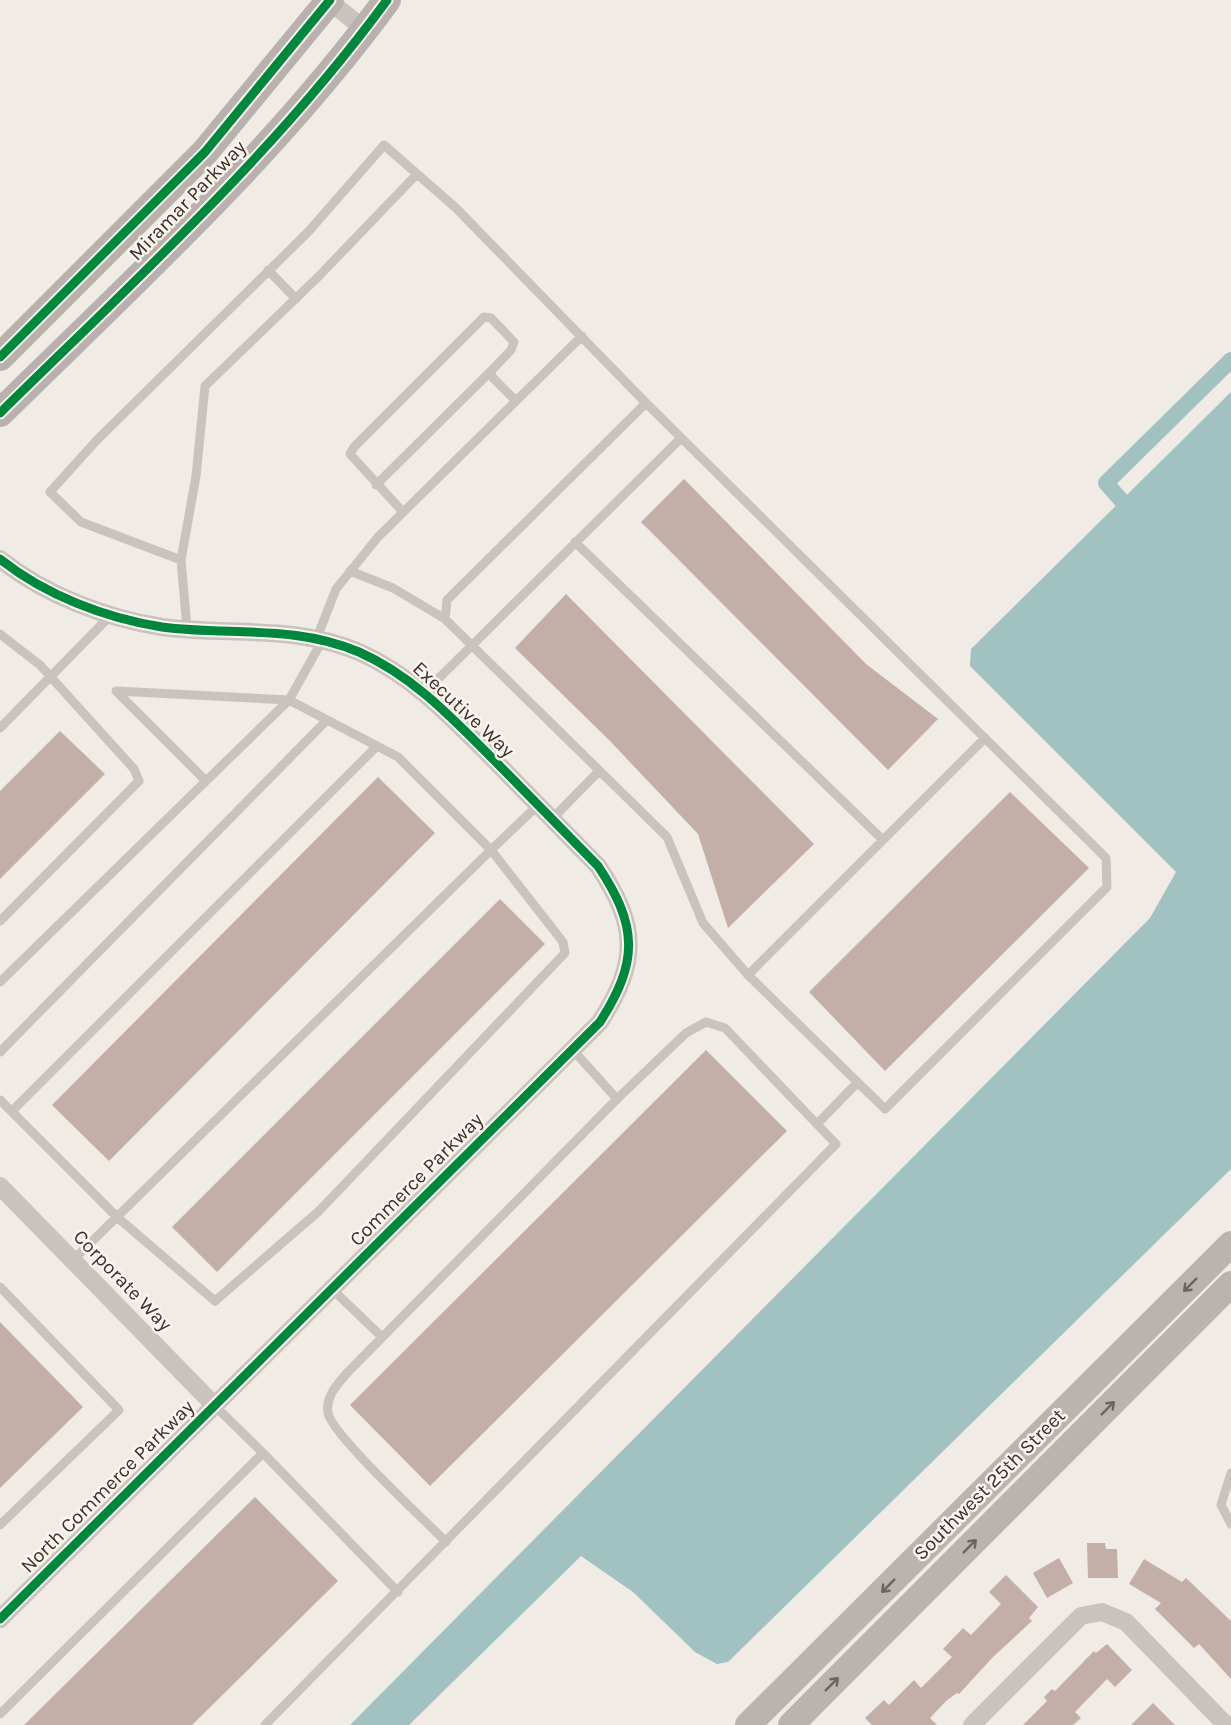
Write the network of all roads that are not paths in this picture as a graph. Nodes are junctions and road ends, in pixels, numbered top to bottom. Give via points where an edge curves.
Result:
1 (329, 0) edge
2 (387, 0) edge
3 (365, 30) junction
4 (417, 174) junction
5 (268, 270) junction
6 (296, 299) junction
7 (582, 336) junction
8 (0, 357) edge
9 (491, 371) junction
10 (516, 401) junction
11 (646, 404) junction
12 (0, 413) edge
13 (681, 438) junction
14 (376, 485) junction
15 (403, 512) junction
16 (576, 542) junction
17 (0, 559) edge
18 (181, 561) junction
19 (350, 571) junction
20 (112, 614) junction
21 (446, 619) junction
22 (187, 628) junction
23 (0, 634) edge
24 (319, 640) junction
25 (471, 645) junction
26 (50, 677) junction
27 (424, 693) junction
28 (289, 700) junction
29 (327, 720) junction
30 (0, 728) edge
31 (985, 738) junction
32 (377, 746) junction
33 (599, 771) junction
34 (206, 781) junction
35 (538, 805) junction
36 (552, 819) junction
37 (883, 840) junction
38 (491, 850) junction
39 (0, 921) edge
40 (628, 967) joint
41 (748, 975) junction
42 (0, 982) edge
43 (572, 1049) junction
44 (0, 1052) edge
45 (857, 1083) junction
46 (617, 1099) junction
47 (0, 1100) edge
48 (13, 1110) junction
49 (817, 1124) junction
50 (0, 1186) edge
51 (117, 1217) junction
52 (1231, 1244) edge
53 (72, 1261) junction
54 (1231, 1284) edge
55 (0, 1287) edge
56 (332, 1289) junction
57 (382, 1337) junction
58 (214, 1405) junction
59 (263, 1454) junction
60 (1231, 1473) edge
61 (1231, 1524) edge
62 (0, 1525) edge
63 (446, 1542) junction
64 (398, 1592) junction
65 (0, 1619) edge
66 (0, 1714) edge
67 (265, 1725) edge
68 (748, 1725) edge
69 (791, 1725) edge
70 (972, 1725) edge
71 (1226, 1725) edge

1 - 3 street
1 - 8 main road, Miramar Parkway via 205,152
2 - 3 main road, Miramar Parkway
3 - 12 main road, Miramar Parkway via 222,194
4 - 5 lane via 384,145 309,231
4 - 6 lane
4 - 7 lane via 456,208
5 - 6 lane
5 - 18 lane via 50,492 81,522
6 - 18 lane via 205,386 196,476
7 - 10 lane
7 - 11 lane
9 - 10 lane via 492,377
9 - 14 lane
9 - 14 lane via 514,342 491,318 484,316 354,447 350,454 353,461
10 - 15 lane
11 - 13 lane
11 - 21 lane via 447,600
13 - 16 lane
13 - 31 lane
14 - 15 lane
15 - 19 lane
16 - 25 lane
16 - 37 lane
17 - 20 street, Executive Way via 78,605
18 - 22 lane
19 - 21 lane via 393,588
19 - 24 lane via 336,589
20 - 22 street, Executive Way via 162,627
20 - 26 lane
21 - 25 lane
22 - 24 street, Executive Way via 272,631
23 - 26 lane via 40,664
24 - 27 street, Executive Way via 358,652 395,670
24 - 28 lane
25 - 27 lane
25 - 33 lane
26 - 30 lane
26 - 39 lane via 134,769 139,781
27 - 35 street, Executive Way
28 - 29 lane
28 - 34 lane
28 - 34 lane via 116,691
29 - 32 lane
29 - 44 lane
31 - 37 lane
31 - 45 lane via 1106,858 1107,887 885,1109
32 - 38 lane via 398,757
32 - 48 lane
33 - 36 lane
33 - 41 lane via 667,837 703,923
34 - 42 lane
35 - 36 street, Executive Way
35 - 38 lane
36 - 40 street, Executive Way via 598,866 619,897 628,930
37 - 41 lane
38 - 51 lane
38 - 51 lane via 563,942 565,953 319,1211 214,1301
40 - 43 street, Commerce Parkway via 600,1022
41 - 45 lane
43 - 46 lane
43 - 56 street, Commerce Parkway
45 - 49 lane
46 - 49 lane via 686,1033 706,1022 724,1028
46 - 57 lane
47 - 48 lane
48 - 51 lane
49 - 63 lane via 836,1144
50 - 53 street, Corporate Way
51 - 53 lane
52 -> 68 street, Southwest 25th Street
53 - 58 street, Corporate Way
69 -> 54 street, Southwest 25th Street
55 - 62 lane via 119,1410
56 - 57 lane
56 - 58 street, Commerce Parkway
57 - 63 lane via 330,1394 328,1414 343,1438
58 - 59 lane
58 - 65 street, North Commerce Parkway
59 - 64 lane
59 - 66 lane
60 - 61 lane via 1221,1505
63 - 64 lane
64 - 67 lane
70 - 71 street via 1081,1616 1102,1612 1126,1622

